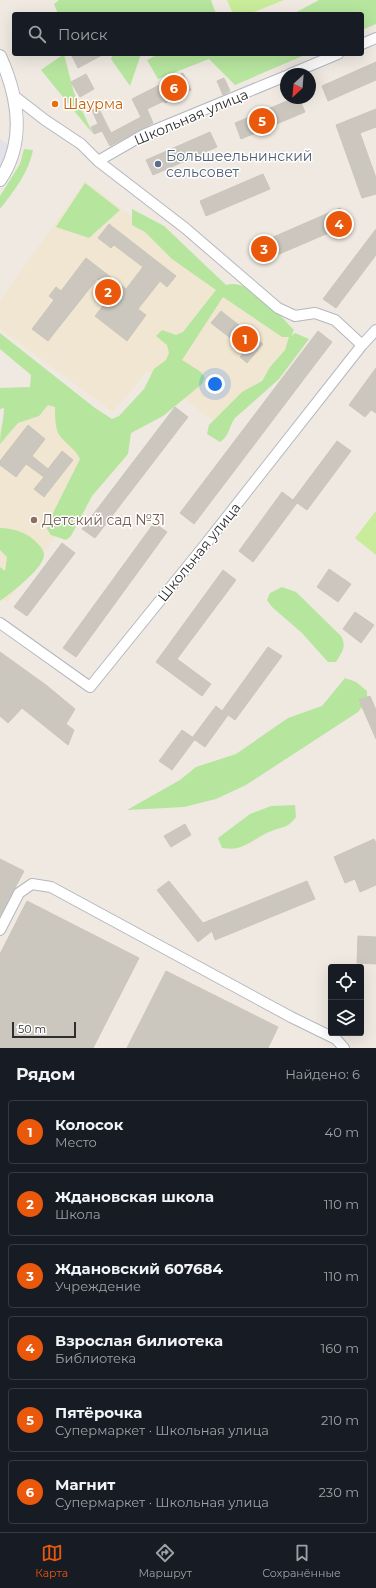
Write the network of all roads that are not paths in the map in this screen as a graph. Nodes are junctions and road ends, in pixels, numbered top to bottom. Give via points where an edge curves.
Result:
1 (376, 38) edge
2 (364, 43) edge
3 (0, 56) edge
4 (333, 56) edge
5 (304, 68) edge
6 (280, 78) edge
7 (14, 96) junction
8 (98, 161) junction
9 (0, 180) edge
10 (376, 330) edge
11 (362, 345) junction
12 (0, 623) edge
13 (0, 930) edge
14 (344, 1048) edge

1 - 2 street
3 - 7 street
4 - 5 street
6 - 8 street, Школьная улица via 145,134
7 - 8 street via 80,144
7 - 9 street via 18,129 16,142
8 - 11 street via 185,228 278,308 295,316 315,313 335,320
10 - 11 street, Школьная улица
11 - 12 street, Школьная улица via 90,687
13 - 14 street via 19,893 32,884 51,887 336,1039

